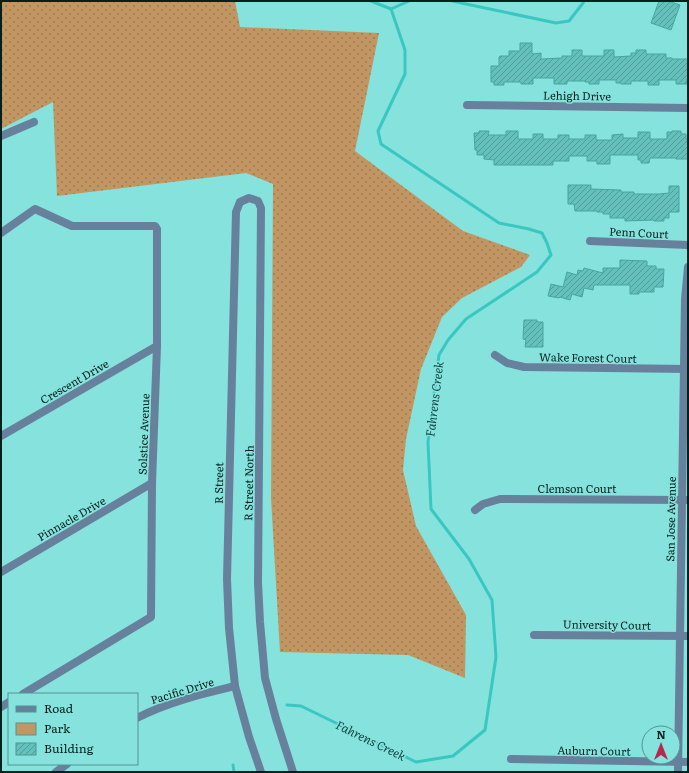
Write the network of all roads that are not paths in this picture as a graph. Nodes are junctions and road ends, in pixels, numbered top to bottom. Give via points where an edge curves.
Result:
1 (466, 105) dead end
2 (688, 108) edge
3 (34, 122) dead end
4 (1, 136) edge
5 (250, 198) joint
6 (1, 233) edge
7 (590, 241) dead end
8 (688, 245) edge
9 (688, 267) edge
10 (157, 346) junction
11 (495, 356) dead end
12 (686, 369) edge
13 (1, 436) edge
14 (152, 483) junction
15 (685, 500) edge
16 (475, 510) dead end
17 (1, 572) edge
18 (534, 635) dead end
19 (684, 636) edge
20 (235, 686) junction
21 (25, 693) edge
22 (138, 718) edge
23 (680, 725) edge
24 (510, 759) dead end
25 (641, 761) edge
26 (66, 765) edge
27 (56, 772) edge
28 (261, 772) edge
29 (293, 772) edge

1 - 2 street, Lehigh Drive
3 - 4 street
5 - 20 street, R Street via 240,202 236,212 227,579
5 - 29 street, R Street North via 258,201 262,208 258,583 260,622 266,678
6 - 10 street, Solstice Avenue via 35,209 72,226 155,226
7 - 8 street, Penn Court
9 - 12 street, San Jose Avenue via 685,299
10 - 13 street, Crescent Drive
10 - 14 street, Solstice Avenue
11 - 12 street, Wake Forest Court via 507,363 524,367
12 - 15 street, San Jose Avenue
14 - 17 street, Pinnacle Drive
14 - 21 street, Solstice Avenue via 151,617
15 - 16 street, Clemson Court via 500,499 483,504
15 - 19 street, San Jose Avenue
18 - 19 street, University Court
19 - 23 street, San Jose Avenue
20 - 22 street, Pacific Drive via 191,697
20 - 28 street, R Street
24 - 25 street, Auburn Court
26 - 27 street

